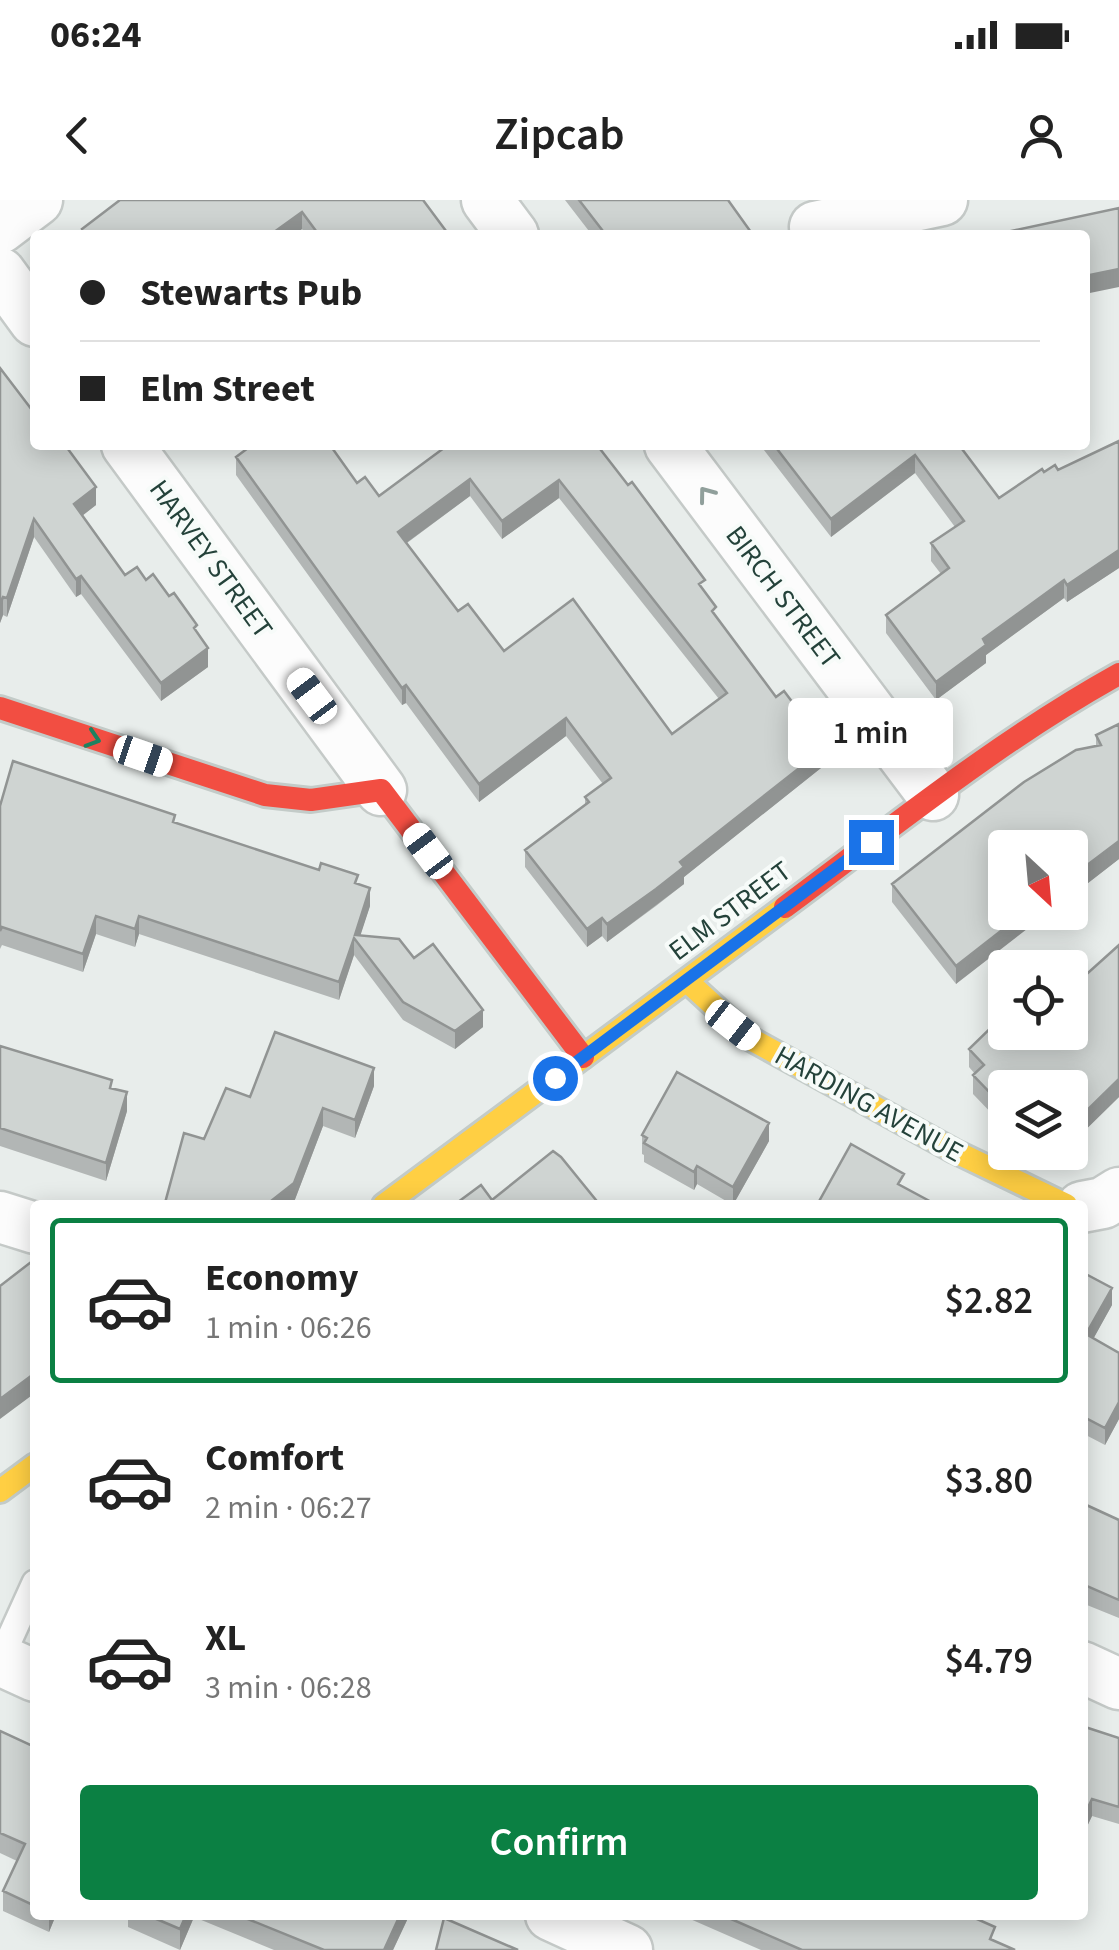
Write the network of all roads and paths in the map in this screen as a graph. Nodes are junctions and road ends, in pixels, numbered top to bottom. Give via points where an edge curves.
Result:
1 (37, 200) edge
2 (487, 200) edge
3 (942, 200) edge
4 (815, 227) dead end
5 (0, 228) edge
6 (509, 230) edge
7 (0, 274) edge
8 (30, 314) edge
9 (131, 450) edge
10 (674, 450) edge
11 (1119, 674) edge
12 (0, 708) edge
13 (381, 790) junction
14 (933, 796) junction
15 (687, 981) junction
16 (583, 1057) junction
17 (1119, 1193) edge
18 (391, 1200) edge
19 (1055, 1200) edge
20 (1088, 1206) edge
21 (0, 1217) edge
22 (30, 1226) edge
23 (30, 1473) edge
24 (0, 1492) edge
25 (30, 1595) edge
26 (0, 1660) edge
27 (1088, 1670) edge
28 (30, 1674) edge
29 (1119, 1684) edge
30 (562, 1920) edge
31 (627, 1950) edge

1 - 5 street
2 - 6 street
3 - 4 street
7 - 8 street
9 - 13 street, HARVEY STREET
14 -> 10 street, BIRCH STREET
11 - 14 street, ELM STREET via 1018,734
12 -> 13 street via 265,796 311,800
13 - 16 street, HARVEY STREET
14 - 15 street, ELM STREET
15 - 16 street, ELM STREET
15 - 19 street, HARDING AVENUE via 750,1038 954,1152
16 - 18 street, ELM STREET
17 - 20 street
21 - 22 street
23 - 24 street
25 - 26 lane
26 - 28 street
27 - 29 street
30 - 31 street

